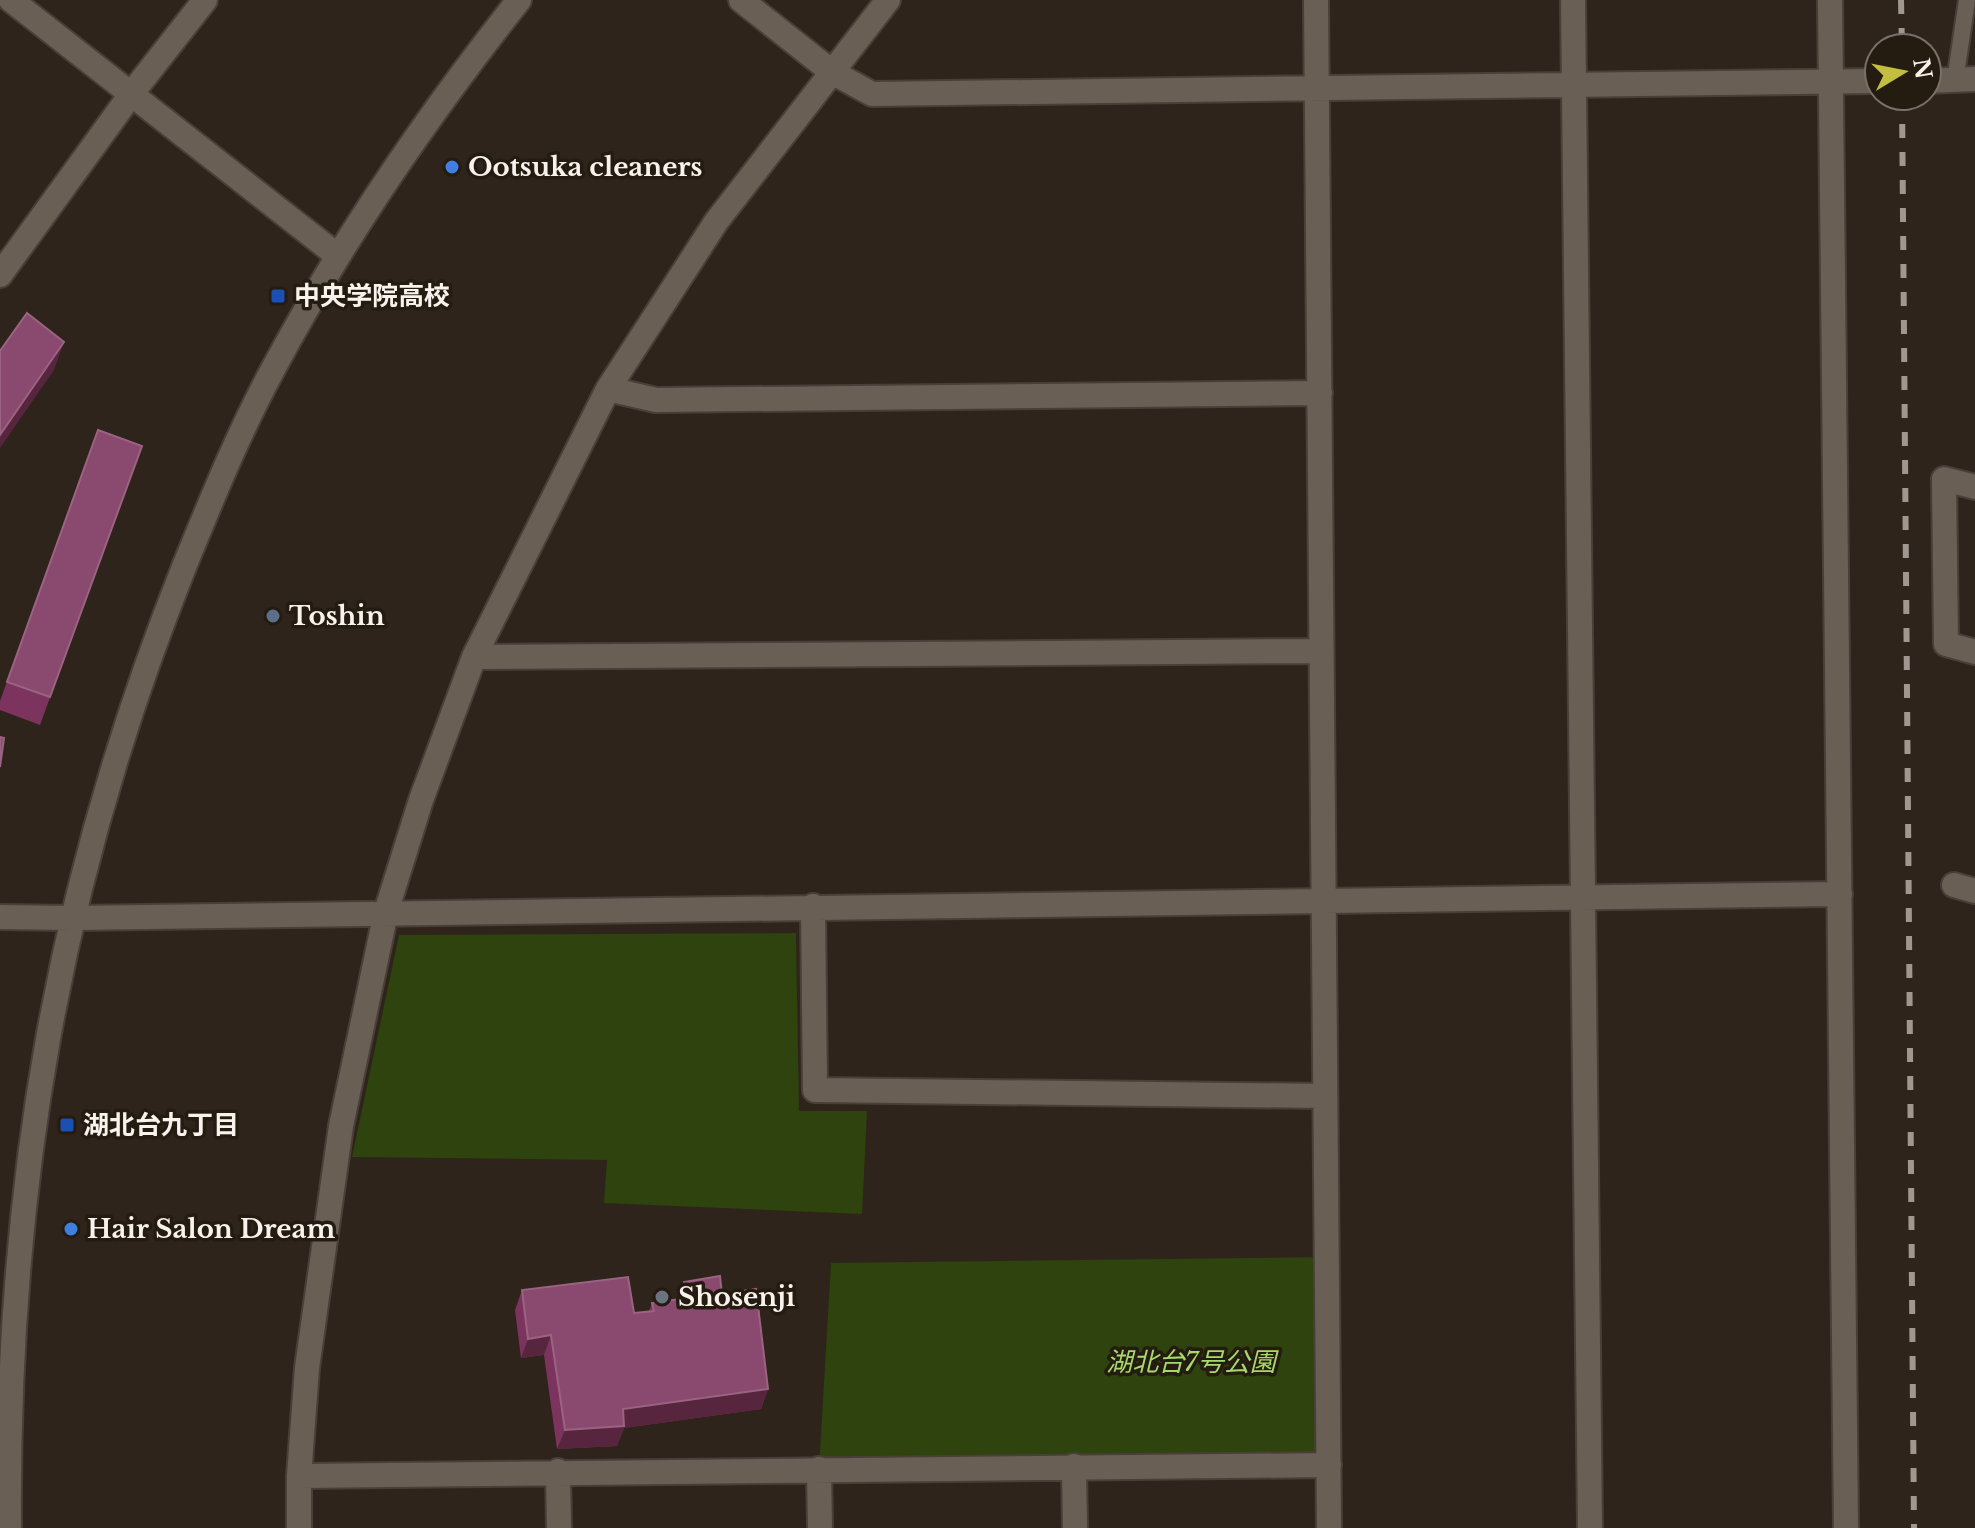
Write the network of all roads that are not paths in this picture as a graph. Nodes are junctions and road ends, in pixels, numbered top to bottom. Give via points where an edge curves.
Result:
1 (11, 0) edge
2 (205, 0) edge
3 (519, 0) edge
4 (741, 0) edge
5 (888, 0) edge
6 (1316, 0) edge
7 (1573, 0) edge
8 (1830, 0) edge
9 (1967, 0) edge
10 (832, 72) junction
11 (1965, 80) edge
12 (1831, 81) junction
13 (1863, 81) edge
14 (1943, 81) edge
15 (1574, 83) junction
16 (1316, 86) junction
17 (132, 93) junction
18 (338, 256) junction
19 (0, 275) edge
20 (608, 389) junction
21 (1320, 393) junction
22 (1975, 487) edge
23 (1320, 651) junction
24 (1975, 652) edge
25 (474, 657) junction
26 (1840, 894) junction
27 (1581, 898) junction
28 (1323, 899) junction
29 (813, 906) junction
30 (386, 912) junction
31 (0, 917) edge
32 (72, 918) junction
33 (1325, 1096) junction
34 (9, 1254) edge
35 (1329, 1465) junction
36 (1074, 1466) junction
37 (819, 1469) junction
38 (558, 1471) junction
39 (299, 1476) junction
40 (9, 1528) edge
41 (299, 1528) edge
42 (559, 1528) edge
43 (820, 1528) edge
44 (1075, 1528) edge
45 (1329, 1528) edge
46 (1590, 1528) edge
47 (1846, 1528) edge

1 - 17 street
2 - 17 street
3 - 18 street via 463,71
4 - 10 street
5 - 10 street
6 - 16 street
7 - 15 street
8 - 12 street
9 - 11 lane
10 - 16 street via 872,94
10 - 20 street via 716,222
11 - 14 street
12 - 13 street
12 - 15 street
12 - 26 street
15 - 16 street
15 - 27 street
16 - 21 street
17 - 18 street
17 - 19 street
18 - 32 street via 271,373 174,592 116,754
20 - 21 street via 656,400
20 - 25 street
21 - 23 street
22 - 24 street via 1944,479 1946,644
23 - 25 street
23 - 28 street
25 - 30 street
26 - 27 street
26 - 47 street
27 - 28 street
27 - 46 street
28 - 29 street
28 - 33 street
29 - 30 street
29 - 33 street via 815,1090
30 - 32 street
30 - 39 street via 341,1126 307,1368
31 - 32 street
32 - 34 street
33 - 35 street
34 - 40 street
35 - 36 street
35 - 45 street
36 - 37 street
36 - 44 street
37 - 38 street
37 - 43 street
38 - 39 street
38 - 42 street
39 - 41 street

